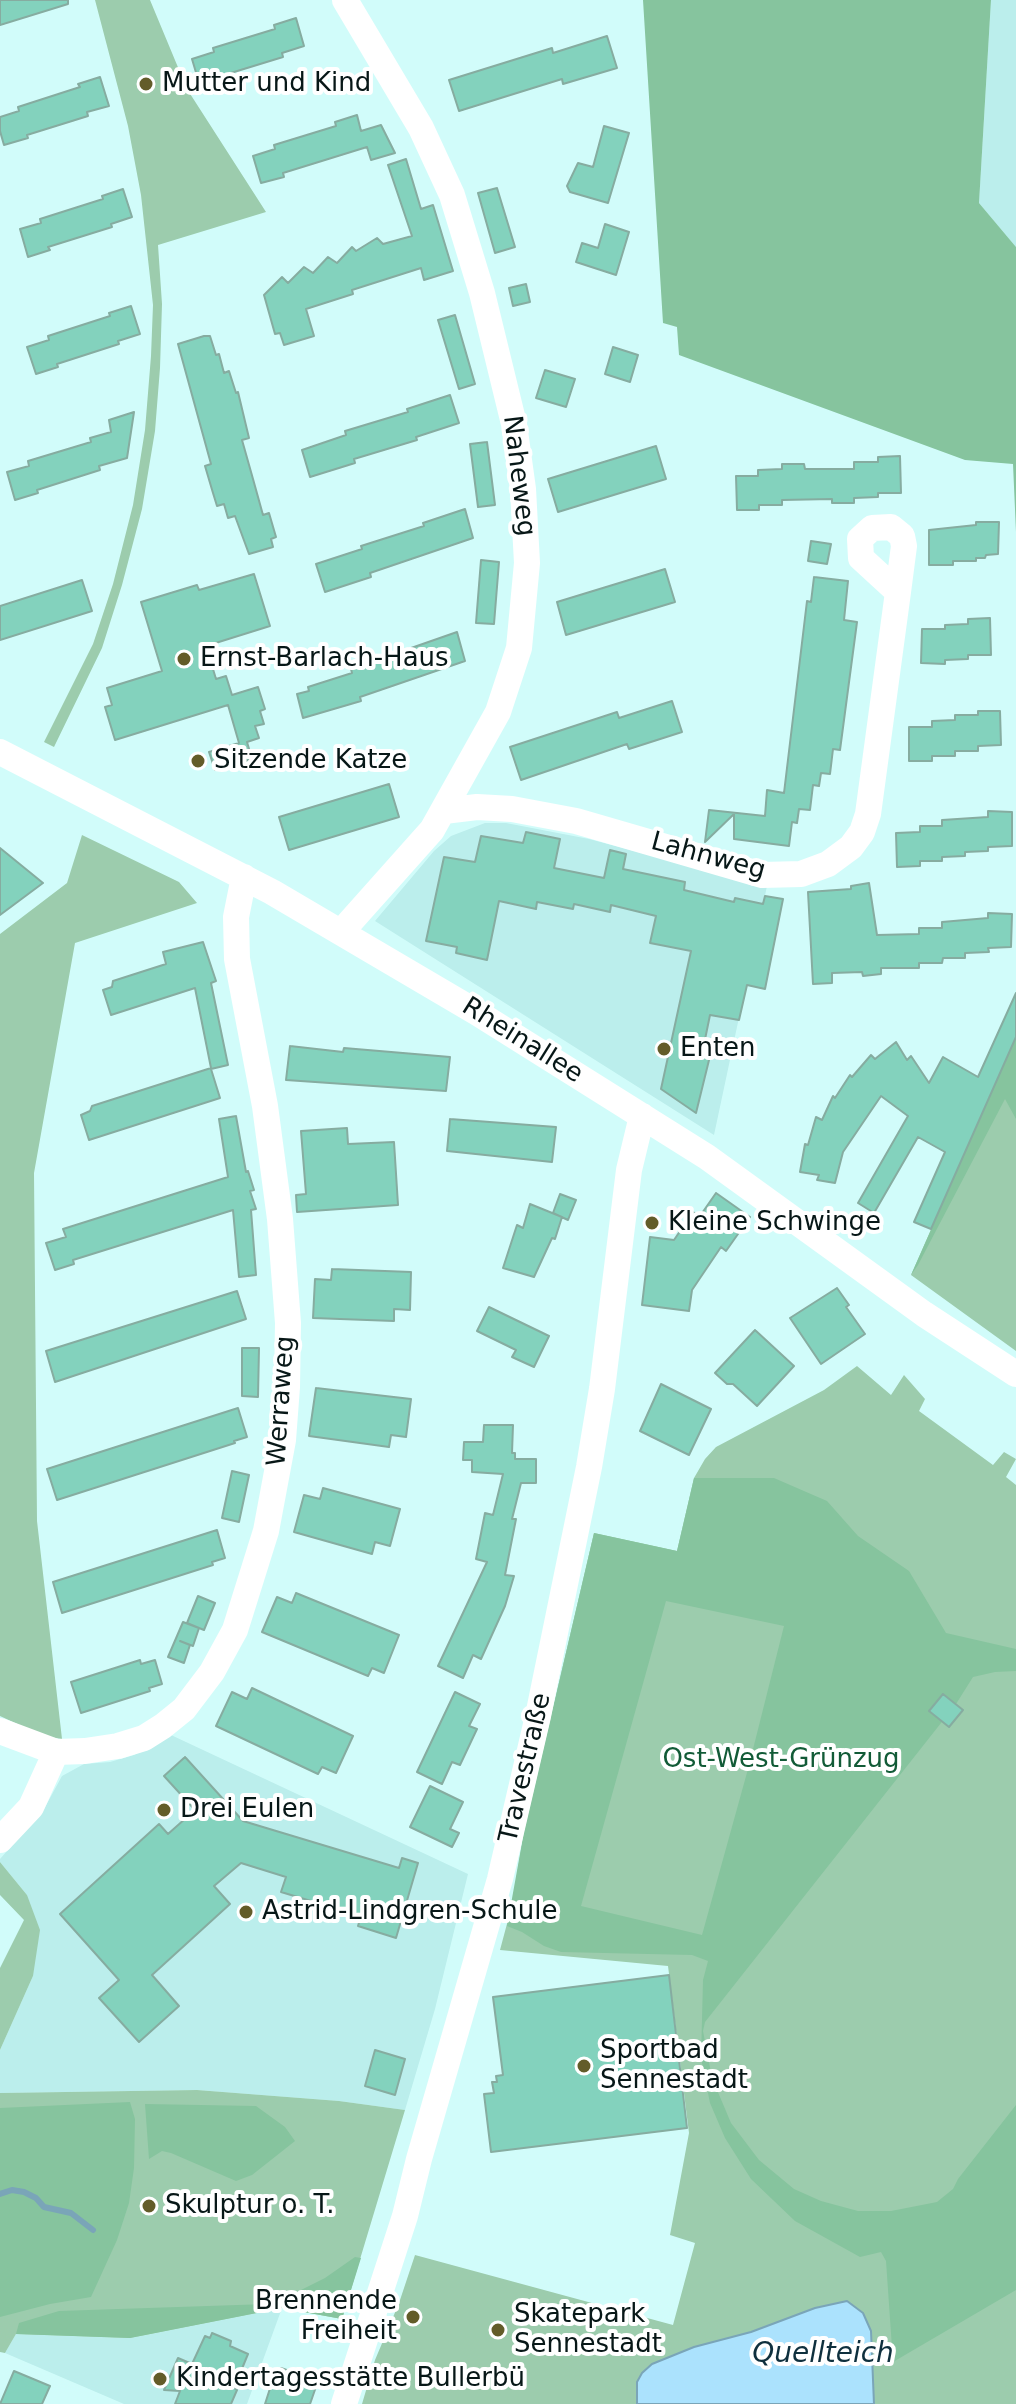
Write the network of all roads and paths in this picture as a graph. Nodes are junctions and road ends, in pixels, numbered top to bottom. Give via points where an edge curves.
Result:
1 (345, 0) edge
2 (898, 592) dead end
3 (0, 752) edge
4 (444, 811) junction
5 (244, 877) junction
6 (342, 931) junction
7 (642, 1116) junction
8 (1016, 1374) edge
9 (0, 1731) edge
10 (56, 1752) junction
11 (0, 1840) edge
12 (344, 2404) edge

1 - 4 street, Naheweg via 421,128 452,195 482,293 520,458 527,563 519,648 498,712
2 - 4 street, Lahnweg via 868,814 851,847 828,864 801,874 762,875 576,821 512,809
3 - 5 street, Rheinallee
4 - 6 street, Naheweg
5 - 6 street, Rheinallee
5 - 10 street, Werraweg via 236,917 237,959 265,1106 288,1323 283,1440 266,1531 235,1630 184,1709 144,1738 107,1748
6 - 7 street, Rheinallee
7 - 8 street, Rheinallee
7 - 12 street, Travestraße via 629,1170 602,1389 571,1564 500,1879 405,2216
9 - 10 street, Werraweg
10 - 11 street via 31,1807

